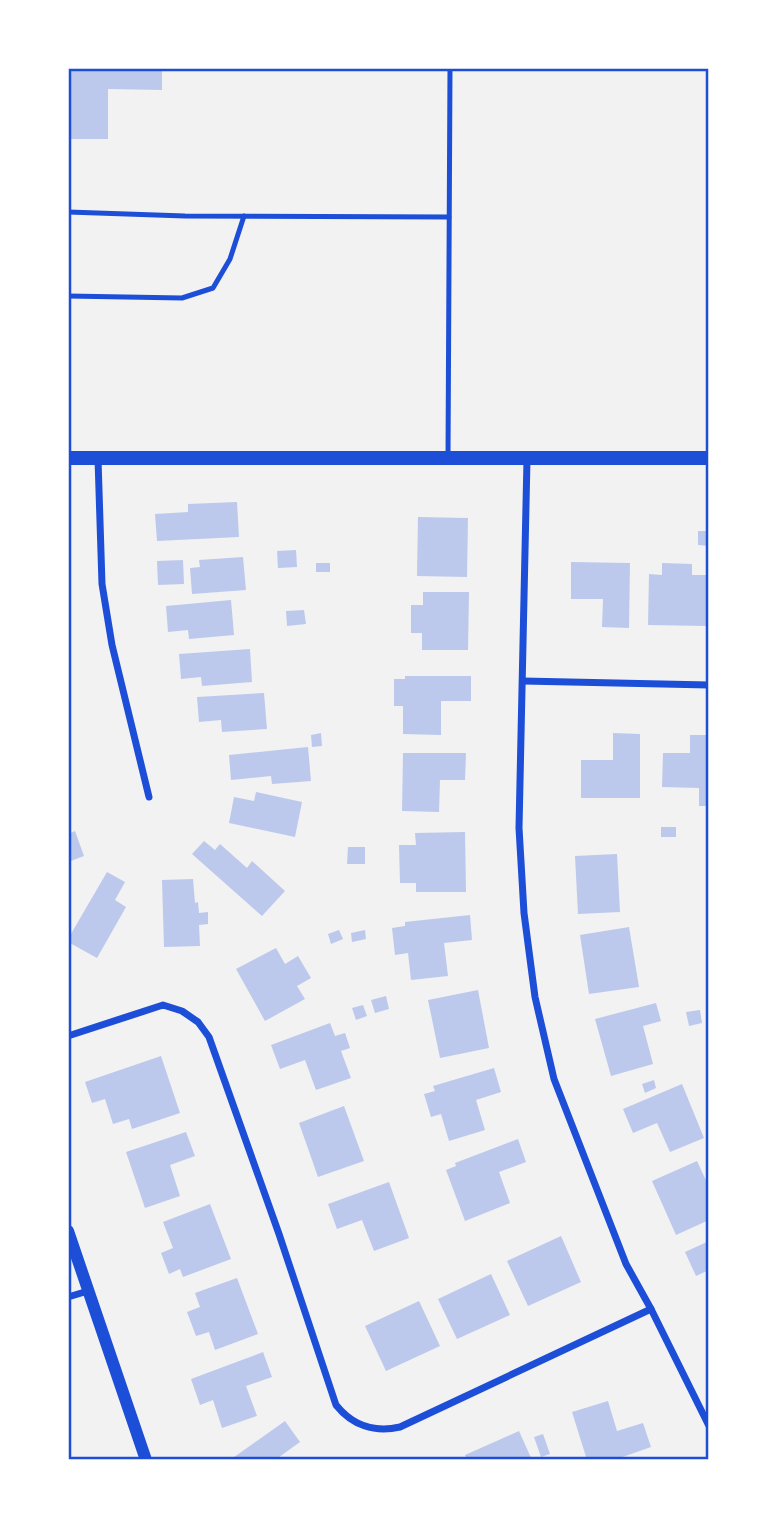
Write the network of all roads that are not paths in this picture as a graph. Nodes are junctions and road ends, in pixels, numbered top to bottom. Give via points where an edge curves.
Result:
1 (450, 68) edge
2 (68, 212) edge
3 (244, 215) junction
4 (449, 217) junction
5 (68, 296) edge
6 (68, 458) edge
7 (97, 458) junction
8 (448, 458) junction
9 (709, 458) edge
10 (527, 459) junction
11 (523, 681) junction
12 (709, 685) edge
13 (149, 797) dead end
14 (68, 1036) edge
15 (68, 1231) edge
16 (88, 1291) junction
17 (68, 1297) edge
18 (651, 1309) junction
19 (709, 1426) edge
20 (146, 1460) edge

1 - 4 lane
2 - 3 lane
3 - 4 lane
3 - 5 lane via 230,258 213,288 182,298
4 - 8 lane
6 - 7 main road
7 - 8 main road
7 - 13 street via 102,584
8 - 10 main road
9 - 10 main road
10 - 11 street
11 - 12 street
11 - 18 street via 519,828 535,997 554,1079 626,1264
14 - 18 street via 163,1005 198,1022 209,1037 336,1405 360,1426 400,1427
15 - 16 street
16 - 17 street
16 - 20 street
18 - 19 street

